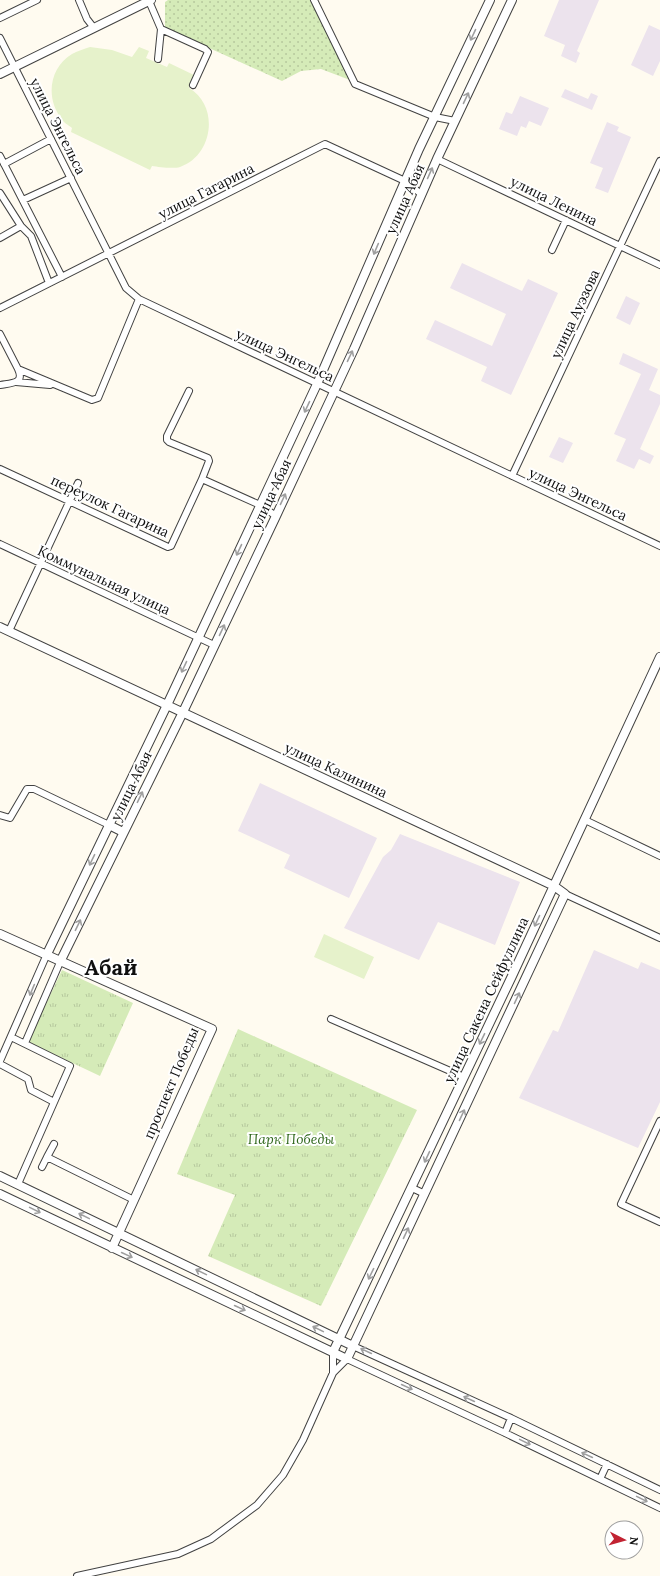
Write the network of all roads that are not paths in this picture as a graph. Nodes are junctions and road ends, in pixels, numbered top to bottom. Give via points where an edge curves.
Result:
1 (37, 0) edge
2 (79, 0) edge
3 (150, 0) edge
4 (314, 0) edge
5 (490, 0) edge
6 (512, 0) edge
7 (0, 18) edge
8 (94, 28) junction
9 (161, 30) junction
10 (0, 38) edge
11 (158, 59) dead end
12 (15, 67) junction
13 (0, 74) edge
14 (193, 85) dead end
15 (435, 117) junction
16 (455, 121) junction
17 (51, 139) junction
18 (0, 156) edge
19 (437, 159) junction
20 (660, 161) edge
21 (4, 164) junction
22 (71, 178) junction
23 (405, 181) junction
24 (0, 193) edge
25 (421, 194) junction
26 (23, 200) junction
27 (566, 220) junction
28 (21, 226) junction
29 (0, 238) edge
30 (620, 247) junction
31 (552, 250) dead end
32 (109, 253) junction
33 (660, 265) edge
34 (62, 277) junction
35 (49, 283) junction
36 (139, 299) junction
37 (0, 308) edge
38 (0, 334) edge
39 (18, 369) junction
40 (16, 382) junction
41 (318, 384) junction
42 (0, 385) edge
43 (56, 386) junction
44 (188, 391) dead end
45 (334, 392) junction
46 (0, 469) edge
47 (512, 476) junction
48 (202, 479) junction
49 (78, 483) dead end
50 (70, 500) junction
51 (260, 505) junction
52 (276, 516) junction
53 (0, 544) edge
54 (660, 546) edge
55 (41, 563) junction
56 (0, 627) edge
57 (9, 631) junction
58 (198, 638) junction
59 (214, 645) junction
60 (660, 657) edge
61 (167, 705) junction
62 (183, 712) junction
63 (0, 815) edge
64 (585, 820) junction
65 (109, 825) junction
66 (123, 832) junction
67 (660, 856) edge
68 (554, 886) junction
69 (565, 894) junction
70 (0, 934) edge
71 (660, 938) edge
72 (47, 954) junction
73 (62, 960) junction
74 (331, 1019) dead end
75 (11, 1037) junction
76 (25, 1043) junction
77 (0, 1061) edge
78 (0, 1064) edge
79 (464, 1077) junction
80 (54, 1102) junction
81 (660, 1121) edge
82 (54, 1144) dead end
83 (47, 1157) junction
84 (42, 1167) dead end
85 (0, 1176) edge
86 (14, 1183) junction
87 (412, 1188) junction
88 (2, 1194) edge
89 (425, 1194) junction
90 (134, 1200) junction
91 (660, 1222) edge
92 (119, 1233) junction
93 (112, 1248) junction
94 (339, 1339) junction
95 (353, 1346) junction
96 (333, 1352) junction
97 (347, 1359) junction
98 (333, 1373) junction
99 (512, 1418) junction
100 (505, 1433) junction
101 (607, 1464) junction
102 (600, 1479) junction
103 (660, 1490) edge
104 (660, 1508) edge
105 (77, 1576) edge

1 - 7 street
2 - 8 street
3 - 8 street
3 - 9 street
4 - 15 street via 355,84
5 -> 15 street, улица Абая
16 -> 6 street, улица Абая
8 - 12 street
9 - 11 street
9 - 14 street via 208,52
10 - 12 street, улица Энгельса
12 - 13 street
12 - 17 street, улица Энгельса
15 - 16 street
15 - 23 street, улица Абая
16 - 19 street, улица Абая
17 - 21 street
17 - 22 street, улица Энгельса
18 - 21 street
25 -> 19 street, улица Абая
19 - 27 street, улица Ленина
20 - 30 street, улица Ауэзова
21 - 26 street
22 - 26 street
22 - 32 street, улица Энгельса
23 - 25 street, улица Гагарина
23 - 32 street, улица Гагарина via 325,144
23 -> 41 street, улица Абая
24 - 28 street
45 -> 25 street, улица Абая
26 - 34 street
27 - 30 street, улица Ленина
27 - 31 street
28 - 29 street
28 - 35 street via 31,236
30 - 33 street, улица Ленина
30 - 47 street, улица Ауэзова
32 - 34 street, улица Гагарина
32 - 36 street, улица Энгельса via 126,288
34 - 35 street, улица Гагарина
35 - 37 street, улица Гагарина
36 - 41 street, улица Энгельса
36 - 43 street via 98,398 92,400
38 - 39 street
39 - 40 street via 20,377
39 - 43 street
40 - 42 street
40 - 43 street
41 - 45 street, улица Энгельса
41 -> 51 street, улица Абая
44 - 48 street via 167,440 209,459
45 - 47 street, улица Энгельса
52 -> 45 street, улица Абая
46 - 50 street, переулок Гагарина
47 - 54 street, улица Энгельса
48 - 50 street, переулок Гагарина via 170,547
48 - 51 street
49 - 50 street
50 - 55 street
51 - 52 street
51 -> 58 street, улица Абая
59 -> 52 street, улица Абая
53 - 55 street, Коммунальная улица
55 - 57 street
55 - 58 street, Коммунальная улица
56 - 57 street, улица Калинина
57 - 61 street, улица Калинина
58 - 59 street, Коммунальная улица
58 -> 61 street, улица Абая
59 - 62 street, улица Абая
60 - 64 street, улица Сакена Сейфуллина
61 - 62 street, улица Калинина
61 - 65 street, улица Абая
66 -> 62 street, улица Абая
62 - 68 street, улица Калинина
63 - 65 street via 10,818 30,788
64 - 67 street
64 - 68 street, улица Сакена Сейфуллина
65 - 66 street, улица Абая
65 -> 72 street
73 -> 66 street
68 - 69 street, улица Калинина
68 -> 79 street, улица Сакена Сейфуллина
69 - 71 street, улица Калинина
89 -> 69 street, улица Сакена Сейфуллина
70 - 72 street, проспект Победы
72 - 73 street, проспект Победы
72 -> 75 street
73 - 76 street
73 - 90 street, проспект Победы via 212,1029
74 - 79 street
75 - 76 street
75 - 77 street
76 - 80 street via 70,1066
78 - 80 street via 28,1079 31,1090
79 -> 87 street, улица Сакена Сейфуллина
80 - 86 street
81 - 91 street via 621,1204
82 - 83 street
83 - 84 street
83 - 90 street
85 - 86 street
86 - 88 street via 8,1192
92 -> 86 street
87 - 89 street
87 -> 94 street, улица Сакена Сейфуллина
88 -> 93 street
95 -> 89 street, улица Сакена Сейфуллина
90 - 92 street, проспект Победы
92 - 93 street, проспект Победы
94 -> 92 street
93 -> 96 street
94 - 95 street
94 - 96 street, улица Сакена Сейфуллина
95 - 97 street, улица Сакена Сейфуллина
99 -> 95 street
96 - 97 street
96 - 98 street
97 - 98 street
97 -> 100 street
98 - 105 street via 303,1440 286,1469 257,1505 211,1539 178,1554
99 - 100 street
101 -> 99 street
100 -> 102 street
101 - 102 street
101 - 103 street
102 -> 104 street

